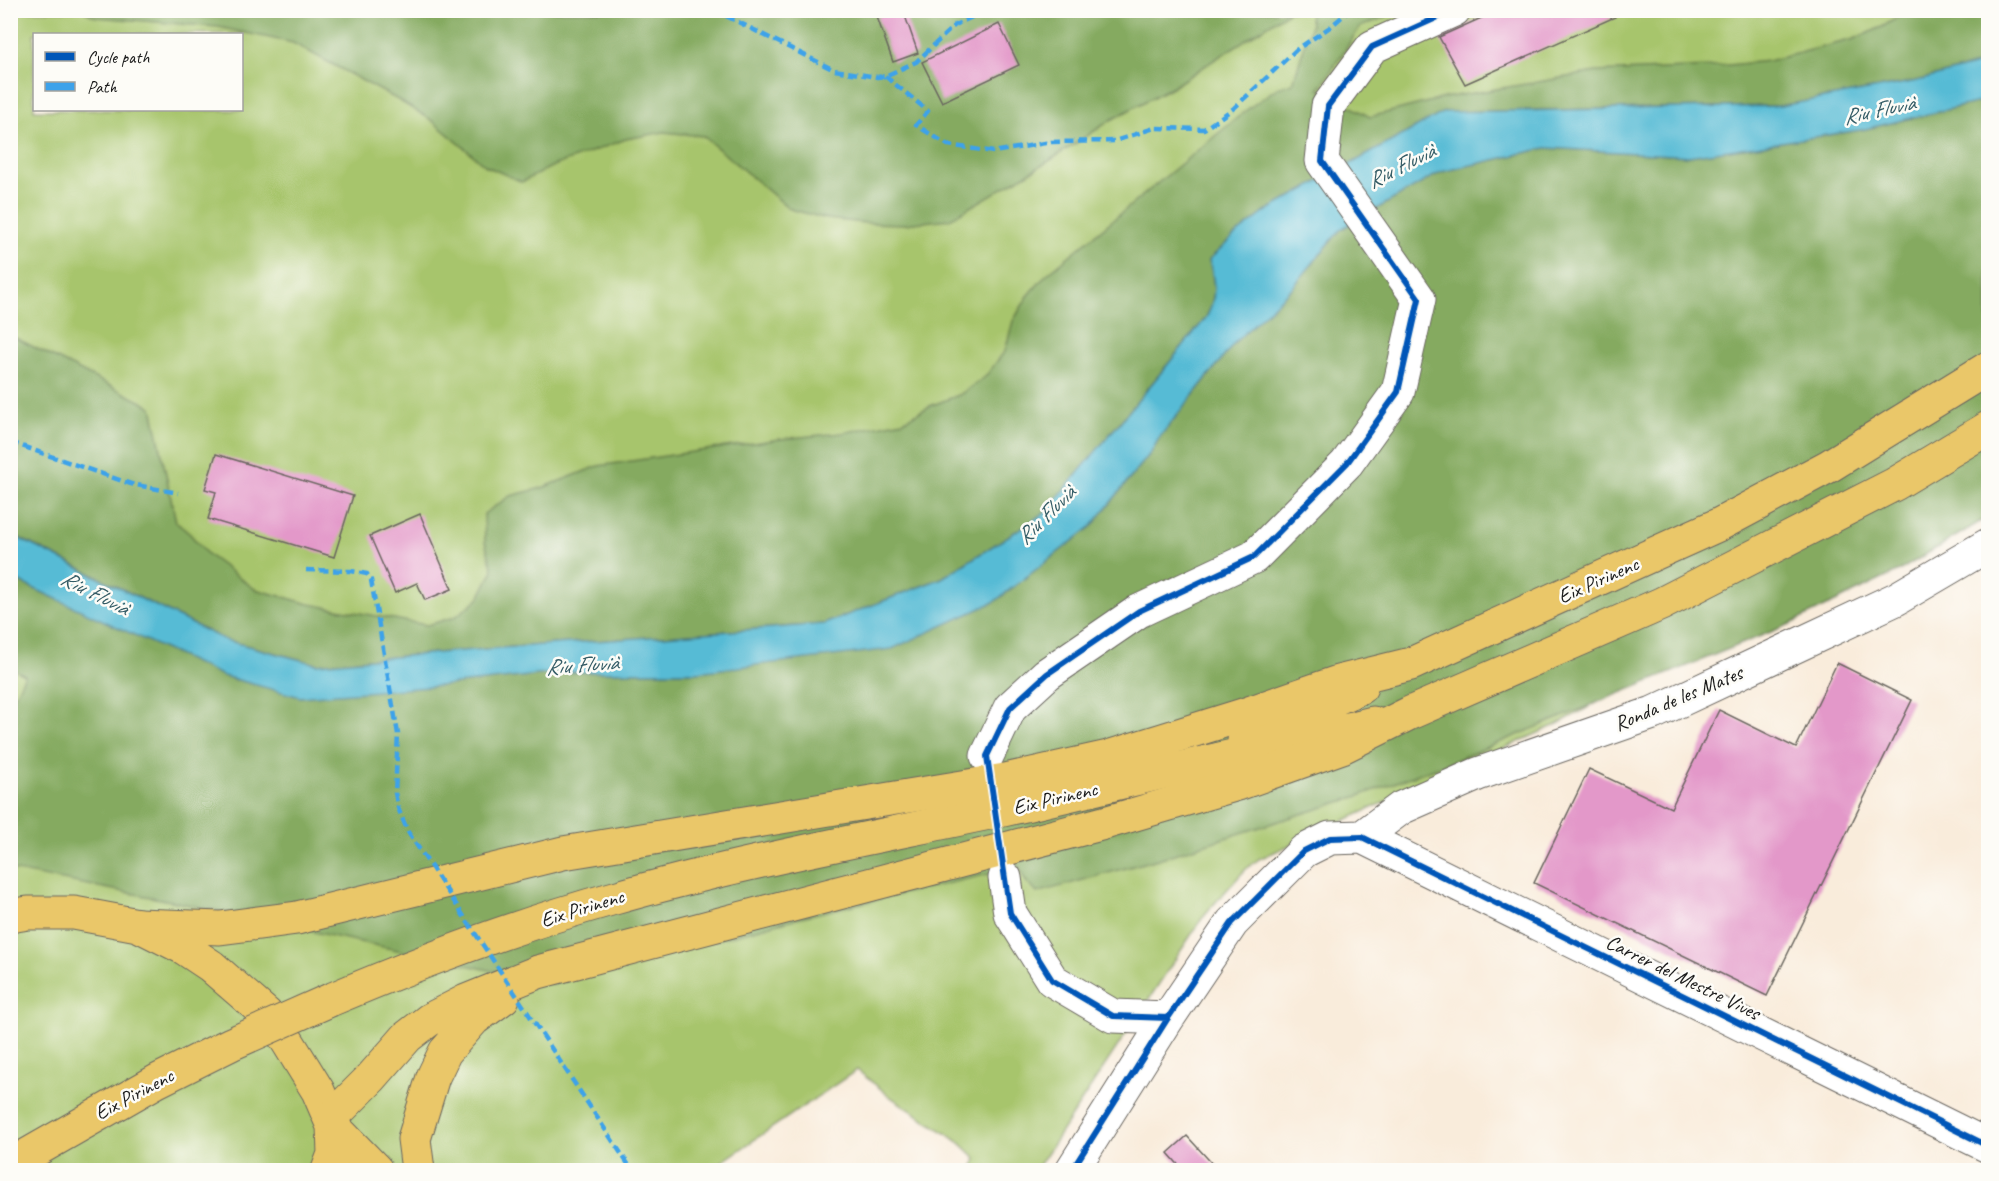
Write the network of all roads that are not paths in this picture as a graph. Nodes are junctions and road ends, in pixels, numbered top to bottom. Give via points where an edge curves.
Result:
1 (1454, 10) edge
2 (1989, 368) edge
3 (1989, 428) edge
4 (1989, 545) edge
5 (1412, 664) junction
6 (1410, 713) junction
7 (987, 756) dead end
8 (1194, 765) junction
9 (1362, 837) junction
10 (1005, 878) dead end
11 (10, 916) edge
12 (138, 926) junction
13 (538, 972) junction
14 (1168, 1018) junction
15 (332, 1122) junction
16 (1989, 1146) edge
17 (10, 1165) edge
18 (328, 1170) edge
19 (376, 1170) edge
20 (418, 1170) edge
21 (1072, 1170) edge

1 - 7 street via 1372,47 1328,106 1322,161 1419,299 1398,392 1347,463 1254,557 1138,611 1047,674 1010,708
2 - 5 main road, Eix Pirinenc via 1829,466 1720,524
3 - 6 main road, Eix Pirinenc via 1895,484 1661,604
4 - 9 street, Ronda de les Mates via 1896,599 1653,713 1478,774 1401,808
5 - 8 main road, Eix Pirinenc
5 - 12 main road via 1338,682 1108,757 1005,780 563,853 297,918 220,928
6 - 8 main road, Eix Pirinenc
6 - 13 main road via 1342,747 1238,784
8 - 17 main road, Eix Pirinenc, bridge via 1079,794 768,859 614,898 469,945 383,977 231,1044 157,1081
9 - 14 street via 1330,838 1304,851 1232,923
9 - 16 street, Carrer del Mestre Vives
10 - 14 street via 1010,913 1052,980 1113,1016
11 - 12 main road via 74,913
12 - 15 main road via 211,966 266,1014 302,1064
13 - 15 main road via 429,1020 407,1037
13 - 20 main road via 474,1019 445,1052 414,1139
14 - 21 street
15 - 18 main road via 334,1154
15 - 19 main road

